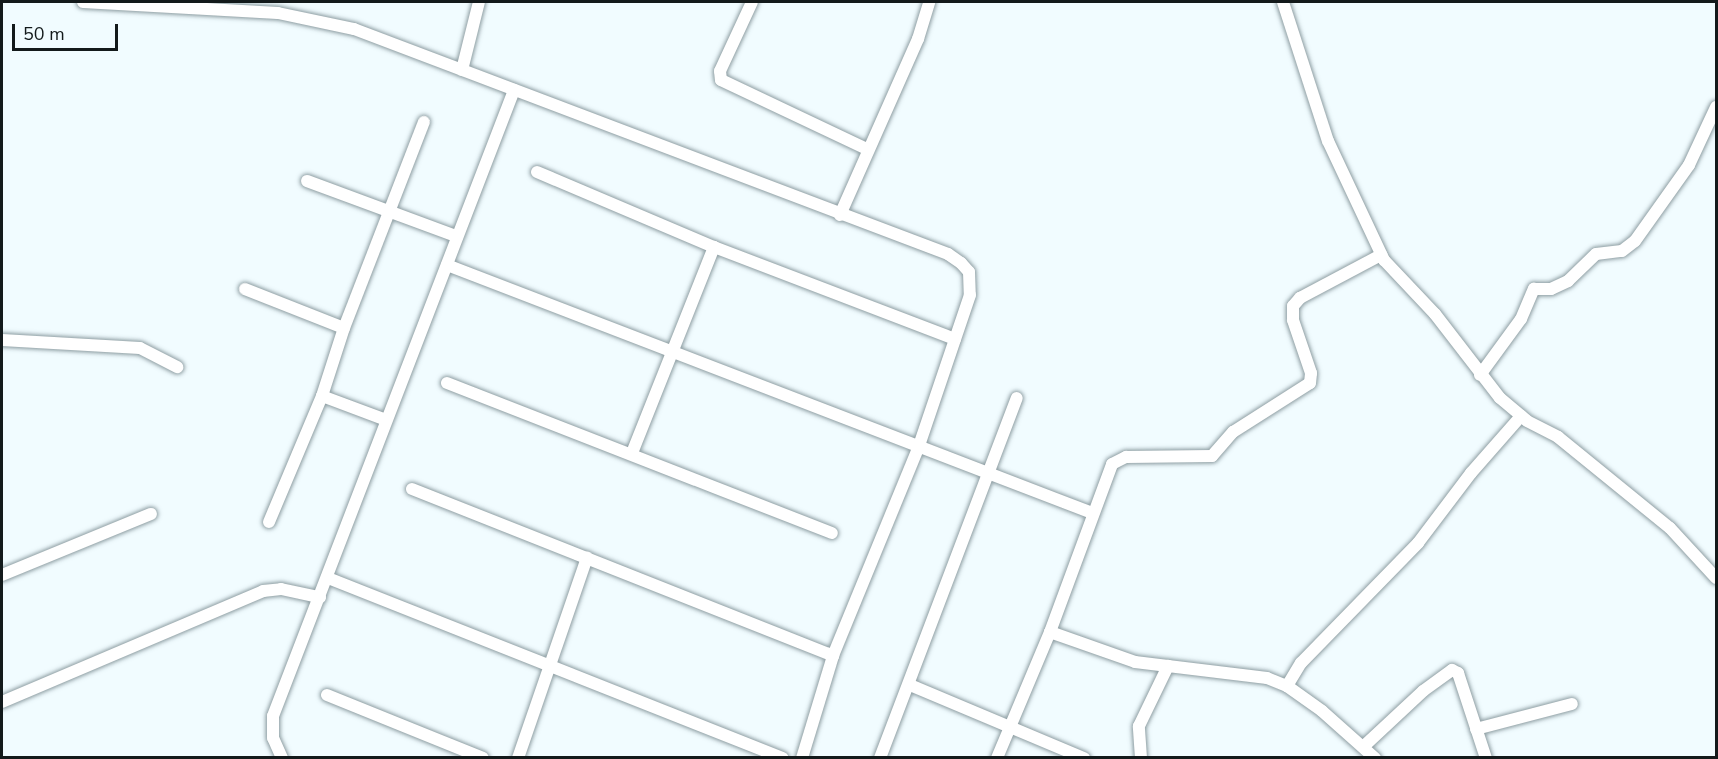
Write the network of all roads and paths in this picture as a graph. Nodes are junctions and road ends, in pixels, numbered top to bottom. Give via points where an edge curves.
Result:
1 (83, 2) edge
2 (479, 2) edge
3 (752, 2) edge
4 (929, 2) edge
5 (1283, 2) edge
6 (462, 70) junction
7 (514, 90) junction
8 (1716, 107) edge
9 (424, 122) dead end
10 (867, 149) junction
11 (537, 172) dead end
12 (307, 181) dead end
13 (389, 211) junction
14 (840, 215) junction
15 (456, 236) junction
16 (714, 247) junction
17 (1381, 255) junction
18 (447, 265) junction
19 (245, 289) dead end
20 (344, 328) junction
21 (955, 339) junction
22 (2, 340) edge
23 (671, 351) junction
24 (177, 367) dead end
25 (1480, 375) junction
26 (447, 383) dead end
27 (322, 396) junction
28 (1017, 398) dead end
29 (1521, 416) junction
30 (384, 419) junction
31 (920, 446) junction
32 (632, 453) junction
33 (990, 471) junction
34 (412, 489) dead end
35 (1092, 513) junction
36 (151, 514) dead end
37 (269, 522) dead end
38 (832, 533) dead end
39 (587, 558) junction
40 (2, 575) edge
41 (328, 578) junction
42 (1716, 578) edge
43 (320, 597) junction
44 (1050, 632) junction
45 (833, 656) junction
46 (551, 663) junction
47 (1168, 666) junction
48 (910, 684) junction
49 (1287, 686) junction
50 (327, 695) dead end
51 (2, 702) edge
52 (1572, 704) dead end
53 (1009, 727) junction
54 (1476, 729) junction
55 (1363, 747) junction
56 (282, 758) edge
57 (483, 758) edge
58 (518, 758) edge
59 (783, 758) edge
60 (802, 758) edge
61 (880, 758) edge
62 (997, 758) edge
63 (1084, 758) edge
64 (1141, 758) edge
65 (1375, 758) edge
66 (1485, 758) edge

1 - 6 street via 297,15 370,34
2 - 6 street
3 - 10 street via 720,71 721,80
4 - 10 street via 918,39
5 - 17 street via 1328,141
6 - 7 street
7 - 14 street
7 - 15 street
8 - 25 street via 1689,165 1635,241 1622,250 1596,254 1568,281 1551,289 1534,289 1521,319
9 - 13 street
10 - 14 street
11 - 16 street
12 - 13 street
13 - 15 street
13 - 20 street
14 - 21 street via 961,262 969,272 970,295
15 - 18 street
16 - 21 street
16 - 23 street
17 - 25 street via 1435,314
17 - 35 street via 1300,298 1293,306 1293,320 1311,373 1310,383 1233,432 1212,456 1118,460 1108,470
18 - 23 street
18 - 30 street
19 - 20 street
20 - 27 street
21 - 31 street
22 - 24 street via 140,348
23 - 31 street
23 - 32 street
25 - 29 street
26 - 32 street
27 - 30 street
27 - 37 street
28 - 33 street
29 - 42 street via 1558,437 1670,528
29 - 49 street via 1418,543 1301,663
30 - 41 street
31 - 33 street
31 - 45 street
32 - 38 street
33 - 35 street
33 - 48 street
34 - 39 street
35 - 44 street
36 - 40 street
39 - 45 street
39 - 46 street
41 - 43 street
41 - 46 street
43 - 51 street via 280,589 263,591
43 - 56 street via 273,716 273,738
44 - 47 street via 1135,662
44 - 53 street
45 - 60 street
46 - 58 street
46 - 59 street
47 - 49 street via 1250,673
47 - 64 street via 1139,726
48 - 53 street
48 - 61 street
49 - 55 street
50 - 57 street
52 - 54 street
53 - 62 street
53 - 63 street
54 - 55 street via 1458,673 1452,670 1423,691
54 - 66 street
55 - 65 street

